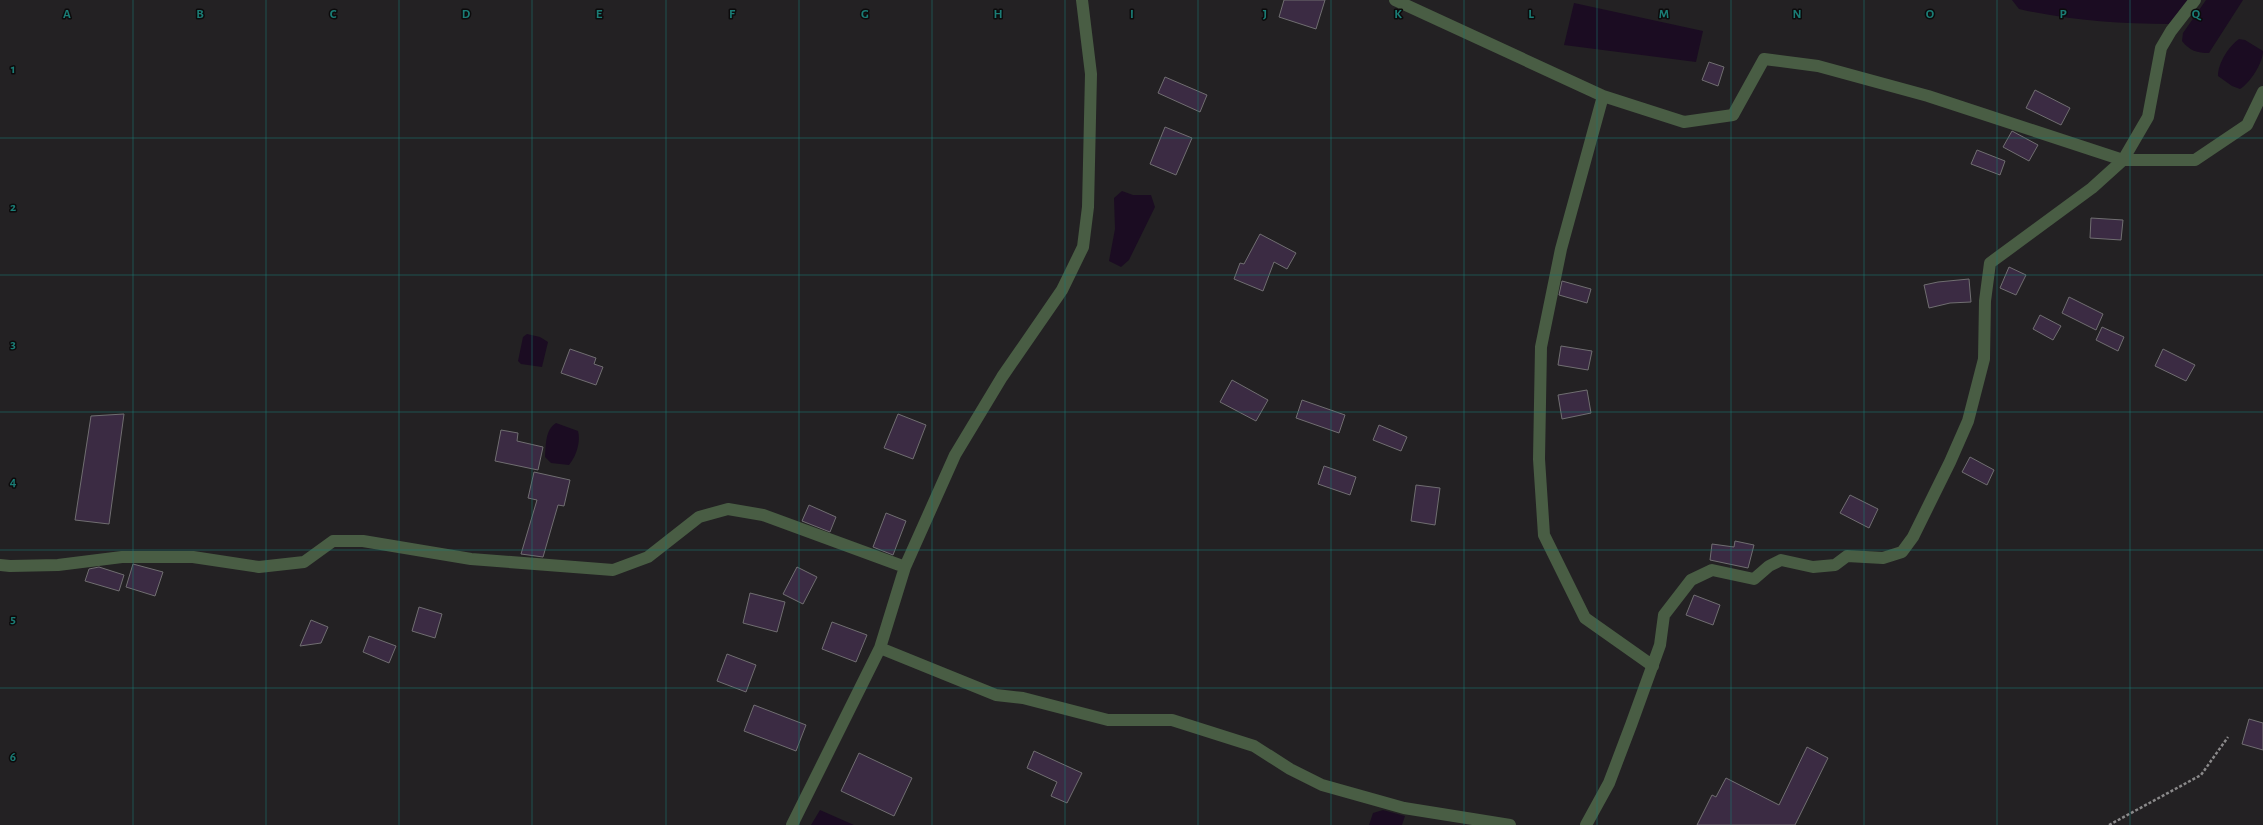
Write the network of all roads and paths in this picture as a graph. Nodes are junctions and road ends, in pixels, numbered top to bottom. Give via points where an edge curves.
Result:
1 (1082, 0) edge
2 (1394, 0) edge
3 (2195, 0) edge
4 (2263, 92) edge
5 (1603, 96) junction
6 (2123, 160) junction
7 (0, 565) edge
8 (905, 567) junction
9 (880, 648) junction
10 (1653, 666) junction
11 (2228, 737) dead end
12 (792, 825) edge
13 (1510, 825) edge
14 (1586, 825) edge
15 (2109, 825) edge

1 - 8 street via 1091,74 1088,207 1082,247 1062,290 1002,378 955,455
2 - 5 street
3 - 6 street via 2161,48 2148,117
4 - 6 street via 2247,125 2194,160
5 - 6 street via 1684,122 1733,115 1764,59 1818,66 1928,96
5 - 10 street via 1561,249 1541,347 1538,459 1544,535 1585,618
6 - 10 street via 2092,188 1990,263 1985,301 1984,359 1968,421 1913,537 1902,552 1883,558 1848,556 1836,564 1814,567 1781,560 1754,579 1712,570 1690,580 1664,615 1660,645
7 - 8 street via 58,565 122,557 185,557 259,567 304,562 333,541 363,540 471,559 613,570 648,557 700,517 728,509 763,515
8 - 9 street
9 - 12 street
9 - 13 street via 996,695 1023,698 1108,720 1172,720 1254,746 1290,769 1322,785 1404,808
10 - 14 street via 1609,783
11 - 15 path via 2201,775

